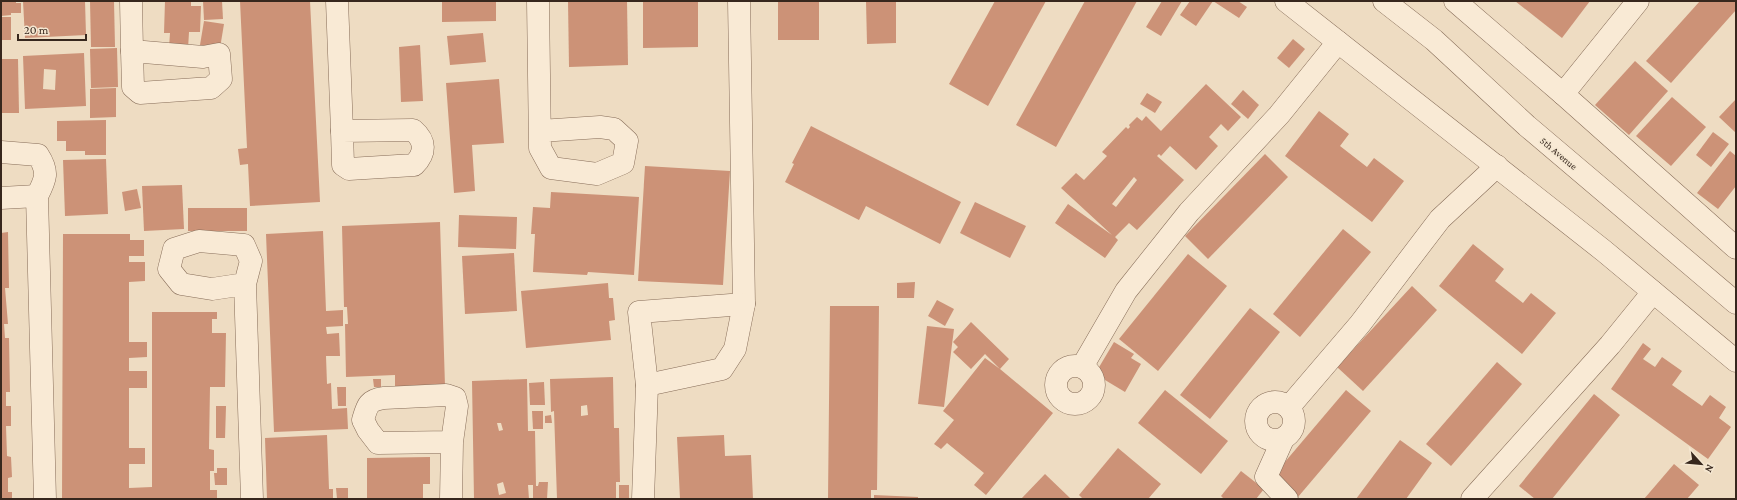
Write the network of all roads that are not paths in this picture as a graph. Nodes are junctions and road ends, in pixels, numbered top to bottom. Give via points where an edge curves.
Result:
1 (131, 1) edge
2 (337, 1) edge
3 (538, 1) edge
4 (739, 1) edge
5 (1286, 1) edge
6 (1384, 1) edge
7 (1455, 1) edge
8 (1638, 1) edge
9 (1338, 42) junction
10 (132, 51) dead end
11 (1563, 94) junction
12 (342, 131) dead end
13 (540, 131) dead end
14 (1, 152) edge
15 (1497, 166) junction
16 (37, 196) junction
17 (1, 198) edge
18 (1733, 239) edge
19 (245, 284) dead end
20 (1653, 292) junction
21 (1736, 303) edge
22 (744, 304) junction
23 (1736, 361) edge
24 (1082, 367) dead end
25 (647, 385) junction
26 (1289, 407) junction
27 (1283, 439) junction
28 (452, 442) dead end
29 (45, 499) edge
30 (252, 499) edge
31 (451, 499) edge
32 (643, 499) edge
33 (1287, 499) edge
34 (1472, 499) edge

1 - 10 street
2 - 12 street
3 - 13 street
4 - 22 street
5 - 9 street
6 - 21 street, 5th Avenue via 1434,40 1527,126
7 - 11 street
8 - 11 street
9 - 15 street
9 - 24 street via 1279,116 1189,212 1126,291
11 - 18 street
14 - 16 street via 38,155 44,164 46,180
15 - 20 street
15 - 26 street via 1440,219 1360,324
16 - 17 street
16 - 29 street
19 - 30 street
20 - 23 street
20 - 34 street via 1610,345
22 - 25 street via 735,349 722,369
22 - 25 street via 639,312
25 - 32 street
26 - 27 street via 1294,417 1292,431
26 - 27 street via 1276,401 1266,403 1257,412 1255,422 1259,433 1266,439
27 - 33 street via 1266,477
28 - 31 street

